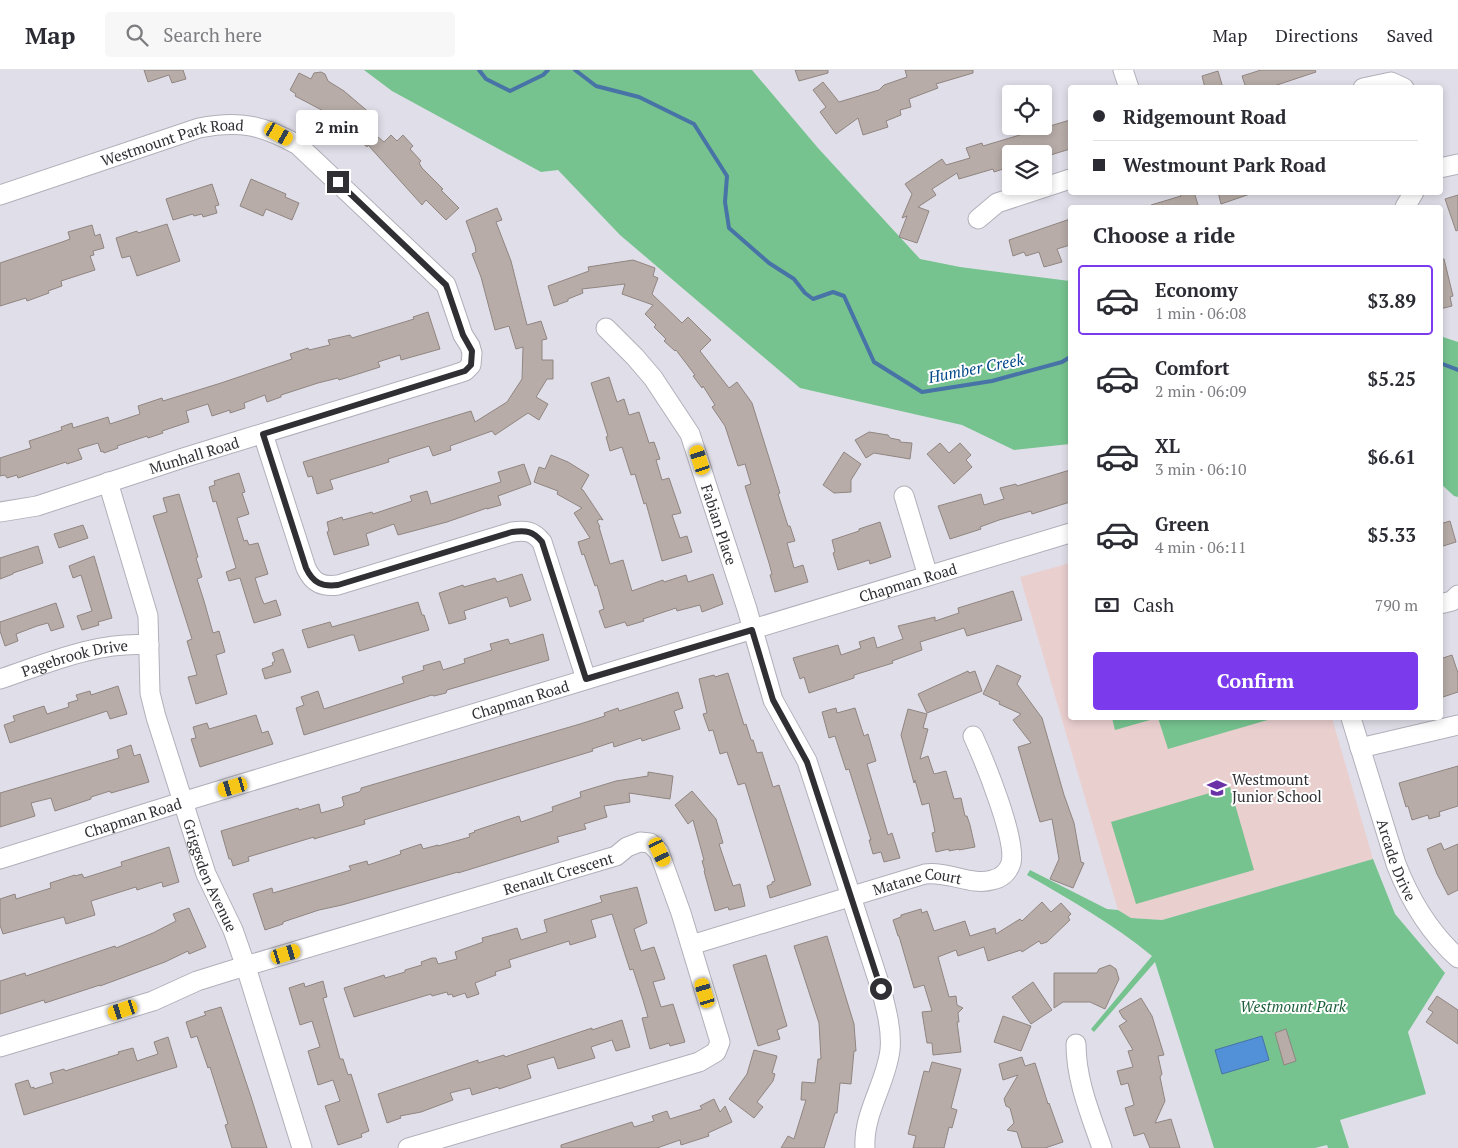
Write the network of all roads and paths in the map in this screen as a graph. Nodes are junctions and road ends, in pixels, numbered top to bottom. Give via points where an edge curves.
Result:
1 (1123, 70) edge
2 (1128, 85) edge
3 (1376, 85) edge
4 (1397, 85) edge
5 (1068, 180) edge
6 (0, 195) edge
7 (978, 219) dead end
8 (606, 328) dead end
9 (471, 365) joint
10 (263, 434) junction
11 (108, 482) junction
12 (904, 496) dead end
13 (0, 512) edge
14 (1068, 534) edge
15 (928, 576) junction
16 (1458, 595) edge
17 (1443, 603) edge
18 (752, 630) junction
19 (149, 645) junction
20 (0, 679) edge
21 (586, 679) junction
22 (1352, 720) edge
23 (1458, 726) edge
24 (973, 736) dead end
25 (1360, 748) junction
26 (182, 802) junction
27 (0, 859) edge
28 (850, 897) junction
29 (691, 945) junction
30 (1458, 958) edge
31 (246, 967) junction
32 (1076, 1044) dead end
33 (0, 1047) edge
34 (302, 1148) edge
35 (408, 1148) edge
36 (865, 1148) edge
37 (1102, 1148) edge

1 - 2 street
3 - 4 street via 1390,82
5 - 7 street via 997,203
6 - 9 street, Westmount Park Road via 199,128 220,124 261,127 298,145 446,285 470,346
8 - 18 street, Fabian Place via 653,378 690,434
9 - 10 street, Munhall Road via 456,374
10 - 11 street, Munhall Road
10 - 21 street via 310,578 318,584 338,585 512,532 529,531 542,542
11 - 13 street, Munhall Road via 37,506
11 - 19 street, Griggsden Avenue via 148,616
12 - 15 street
14 - 15 street, Chapman Road
15 - 18 street, Chapman Road
16 - 17 street
18 - 21 street, Chapman Road
18 - 28 street, Fabian Place via 773,700 807,762
19 - 20 street, Pagebrook Drive via 100,648
19 - 26 street, Griggsden Avenue via 150,694
21 - 26 street, Chapman Road
22 - 25 street
23 - 25 street
24 - 28 street, Matane Court via 986,765 1009,838 1012,856 1008,871 987,882 940,873 925,874
25 - 30 street, Arcade Drive via 1404,885 1429,926
26 - 27 street, Chapman Road
26 - 31 street, Griggsden Avenue via 206,874 233,930
28 - 29 street, Matane Court
28 - 36 street, Fabian Place via 881,989 890,1033 886,1068 865,1129
29 - 31 street, Renault Crescent via 664,863 656,847 645,842 633,844 616,856
29 - 35 street, Renault Crescent via 720,1042 716,1052 699,1062
31 - 33 street, Renault Crescent via 153,1000
31 - 34 street, Griggsden Avenue
32 - 37 street via 1080,1084

